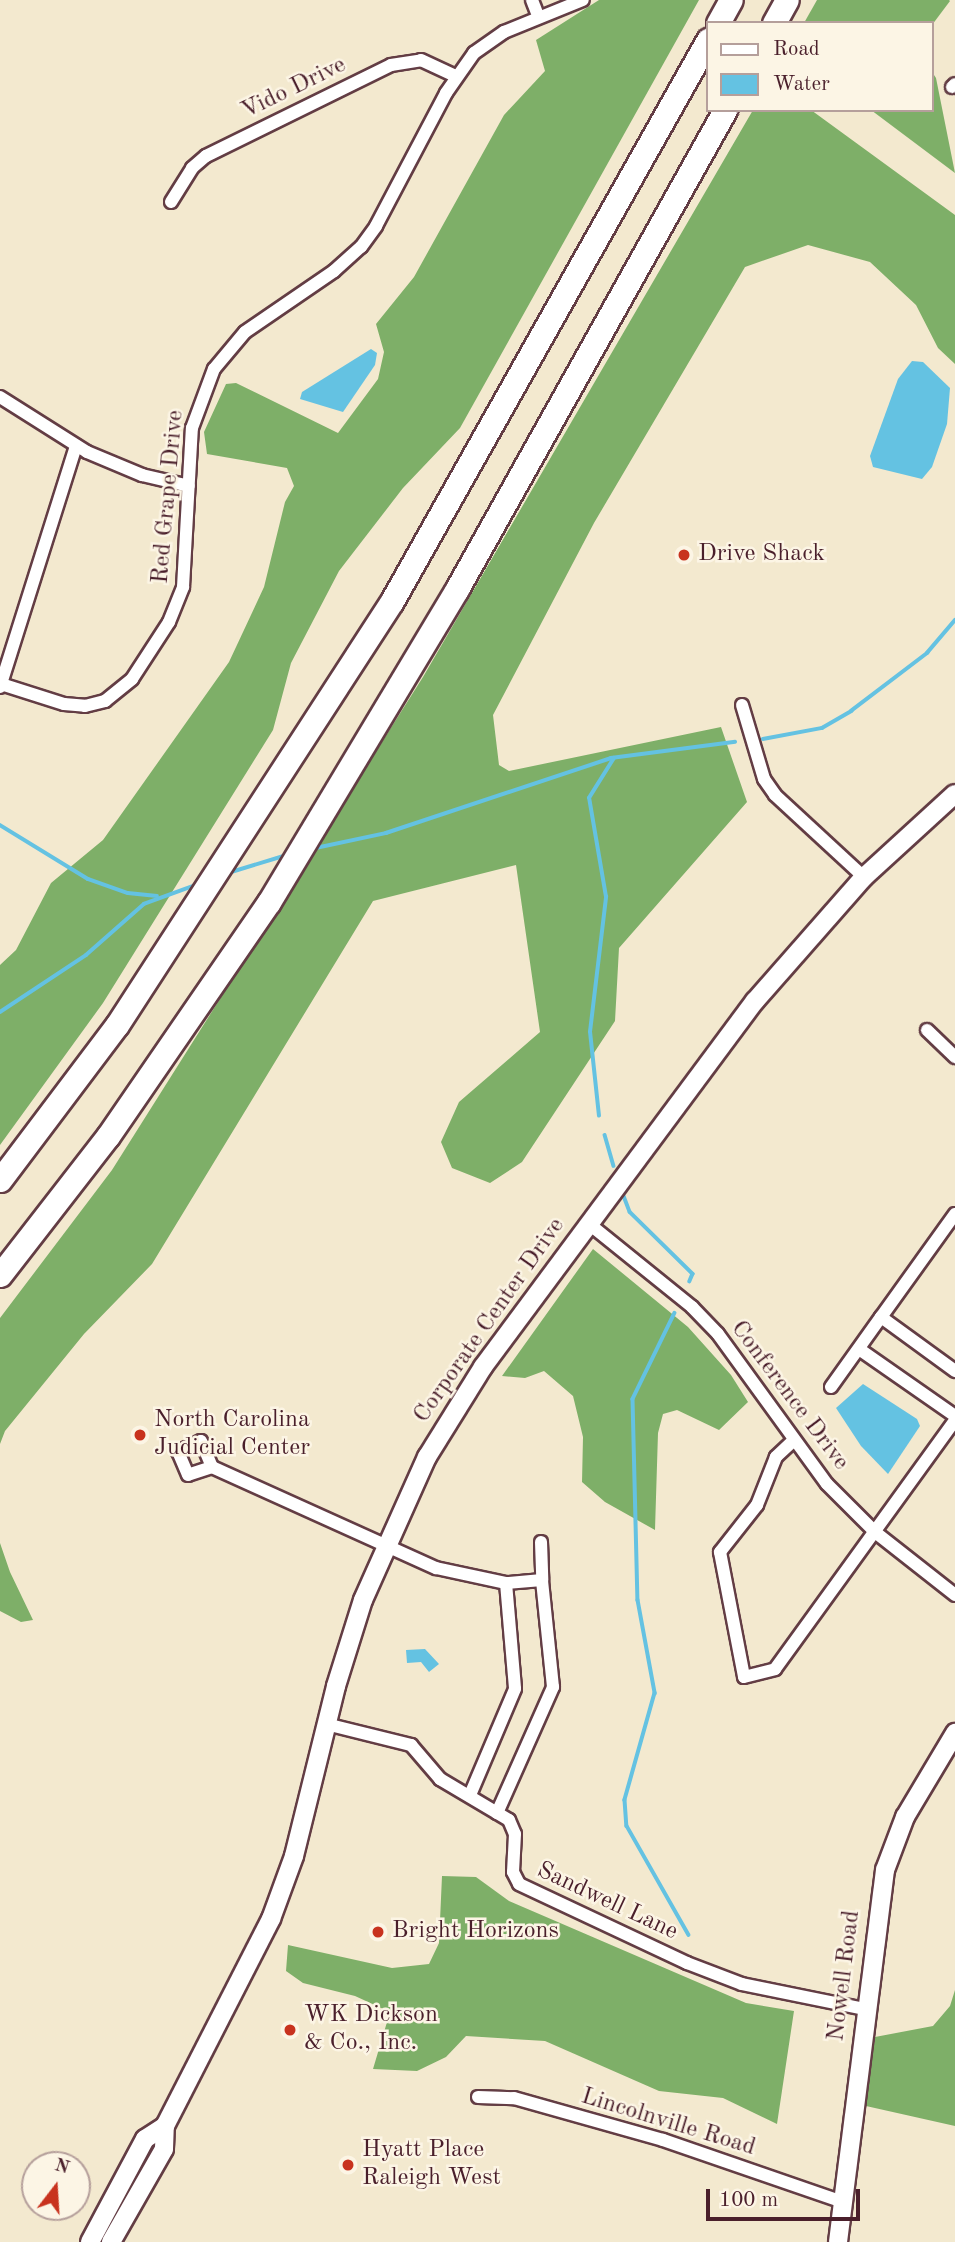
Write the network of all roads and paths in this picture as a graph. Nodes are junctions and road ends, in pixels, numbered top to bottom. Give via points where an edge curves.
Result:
1 (532, 0) edge
2 (583, 0) edge
3 (731, 0) edge
4 (787, 0) edge
5 (538, 16) junction
6 (719, 21) edge
7 (775, 21) edge
8 (706, 44) edge
9 (455, 76) junction
10 (724, 112) edge
11 (171, 202) dead end
12 (0, 397) edge
13 (76, 446) junction
14 (189, 486) junction
15 (1, 686) edge
16 (741, 705) dead end
17 (955, 794) edge
18 (864, 877) junction
19 (927, 1030) dead end
20 (955, 1056) edge
21 (0, 1180) edge
22 (955, 1214) edge
23 (588, 1223) junction
24 (0, 1275) edge
25 (881, 1317) junction
26 (859, 1349) junction
27 (955, 1371) edge
28 (831, 1387) dead end
29 (955, 1418) edge
30 (794, 1440) junction
31 (212, 1466) dead end
32 (875, 1532) junction
33 (386, 1542) junction
34 (541, 1542) dead end
35 (542, 1580) junction
36 (506, 1583) junction
37 (955, 1595) edge
38 (326, 1724) junction
39 (955, 1733) edge
40 (470, 1795) junction
41 (498, 1813) junction
42 (865, 2010) junction
43 (478, 2097) dead end
44 (165, 2126) junction
45 (844, 2202) junction
46 (90, 2242) edge
47 (111, 2242) edge
48 (838, 2242) edge

1 - 5 street
2 - 5 street, Red Grape Drive
3 - 6 highway
4 - 7 highway
5 - 9 street, Red Grape Drive via 482,45
8 - 21 highway via 393,601 117,1025
9 - 11 street, Vido Drive via 421,60 391,65 206,156 192,168
9 - 14 street, Red Grape Drive via 361,247 245,332 214,369 195,413
10 - 24 highway via 457,589 269,902 108,1136
12 - 13 street
13 - 14 street via 142,475
13 - 15 street
14 - 15 street, Red Grape Drive via 188,564 180,598 124,688 105,701 85,706
16 - 18 street via 764,779 775,795
17 - 18 street, Corporate Center Drive
18 - 23 street, Corporate Center Drive via 755,1001
19 - 20 street
22 - 25 street
23 - 30 street, Conference Drive via 718,1334
23 - 33 street, Corporate Center Drive via 462,1398
25 - 26 street
25 - 27 street
26 - 28 street
26 - 29 street
29 - 32 street
30 - 32 street, Conference Drive via 827,1484
30 - 32 street via 776,1458 757,1505 720,1552 744,1677 775,1670
31 - 33 street
32 - 37 street, Conference Drive
33 - 36 street via 436,1568
33 - 38 street, Corporate Center Drive via 349,1642
34 - 35 street
35 - 36 street
35 - 41 street via 554,1687
36 - 40 street via 515,1689
38 - 40 street, Sandwell Lane via 411,1745 440,1779
38 - 44 street, Corporate Center Drive via 294,1856 271,1919
39 - 42 street, Nowell Road via 905,1817 890,1854
40 - 41 street, Sandwell Lane
41 - 42 street, Sandwell Lane via 509,1819 515,1833 513,1872 519,1884 742,1984
42 - 45 street, Nowell Road
43 - 45 street, Lincolnville Road via 514,2098 663,2140
44 - 46 street, Corporate Center Drive via 145,2139
44 - 47 street, Corporate Center Drive via 164,2149
45 - 48 street, Nowell Road

